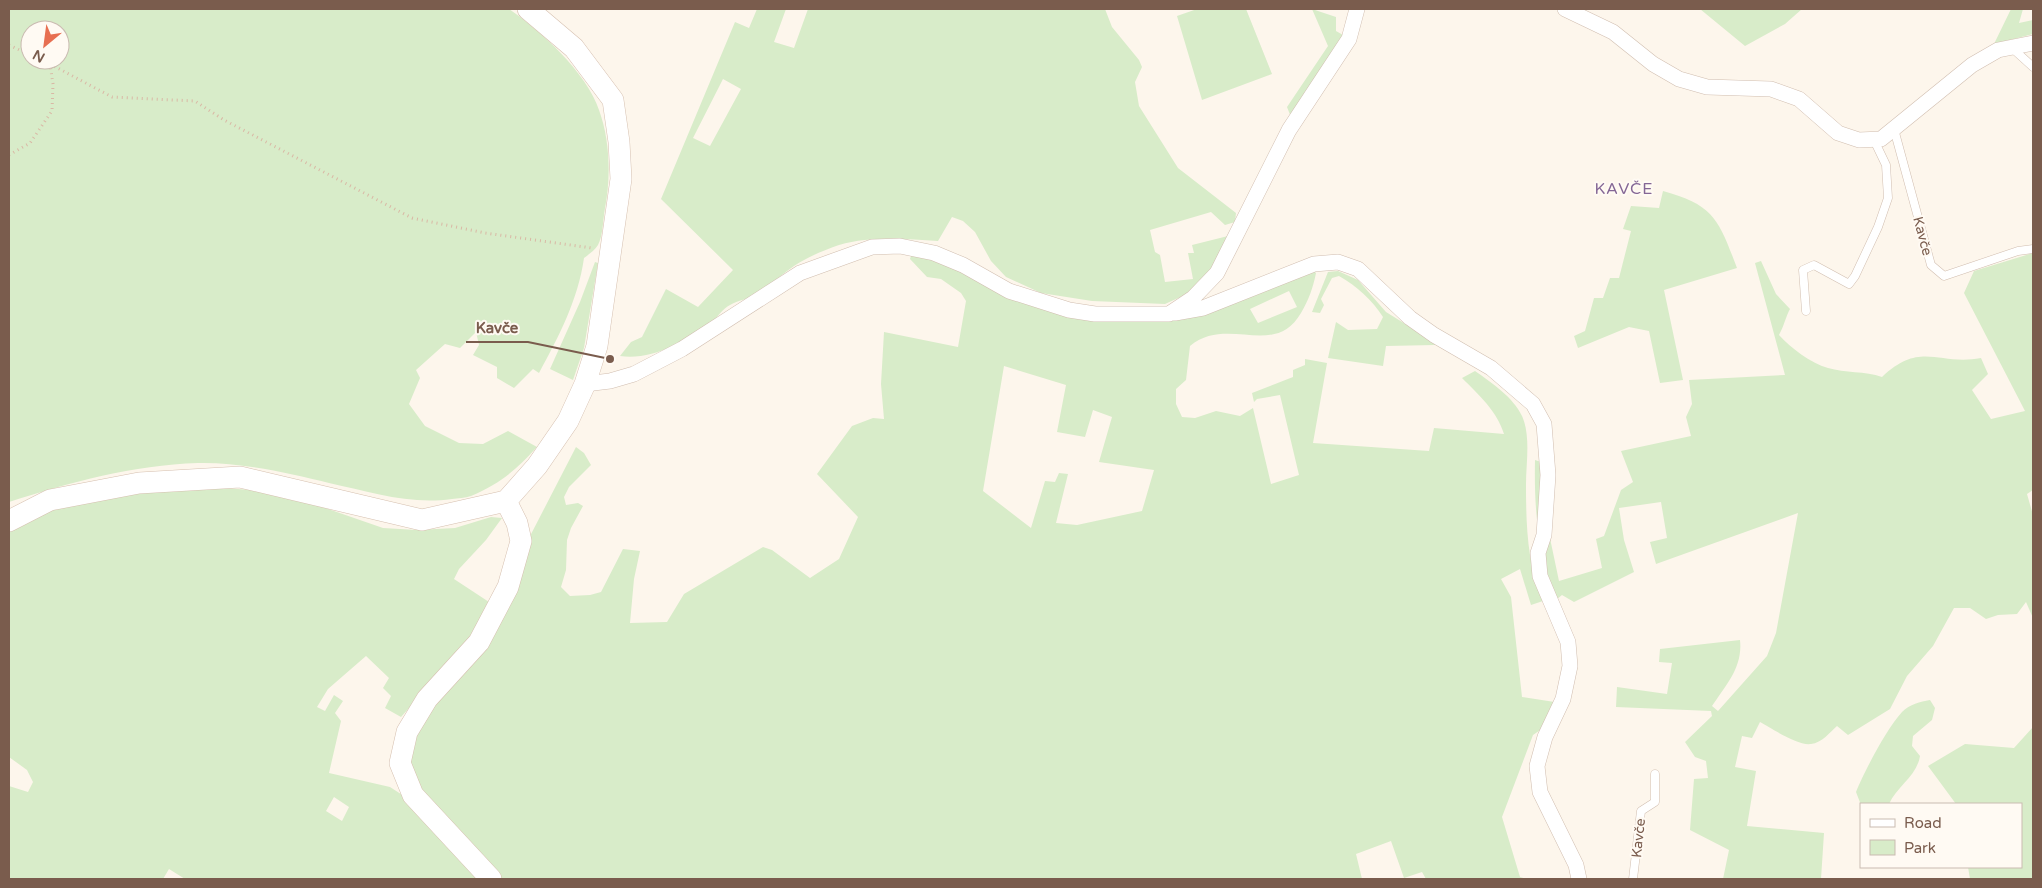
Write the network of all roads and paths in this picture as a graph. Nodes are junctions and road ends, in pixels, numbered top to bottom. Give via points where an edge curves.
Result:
1 (528, 9) edge
2 (1357, 9) edge
3 (1565, 9) edge
4 (2033, 42) edge
5 (2011, 47) junction
6 (2033, 68) edge
7 (51, 70) edge
8 (62, 70) edge
9 (1894, 129) junction
10 (1874, 140) junction
11 (9, 155) edge
12 (2033, 249) edge
13 (610, 251) junction
14 (1806, 312) dead end
15 (1169, 314) junction
16 (585, 384) junction
17 (506, 501) junction
18 (9, 521) edge
19 (1655, 774) dead end
20 (490, 879) edge
21 (1580, 879) edge
22 (1633, 879) edge

1 - 13 street via 574,48 613,100 621,179
2 - 15 street via 1349,39 1288,130 1217,273 1193,298
3 - 10 street via 1613,32 1653,64 1679,79 1707,87 1771,89 1799,99 1838,133 1859,140
4 - 5 street
5 - 6 lane
5 - 9 street via 1972,64
7 - 11 path via 52,111 30,143
8 - 13 path via 112,96 195,101 233,125 412,218 485,233
9 - 10 street
9 - 12 lane, Kavče via 1931,265 1944,276
10 - 14 lane via 1886,165 1888,198 1878,227 1849,284 1814,265 1803,270
13 - 16 street via 597,346
15 - 16 street via 1095,314 1069,310 1009,291 934,253 900,246 872,247 800,272 682,349 634,374
15 - 21 street via 1204,308 1314,264 1338,262 1358,270 1410,318 1491,368 1533,404 1544,424 1548,475 1544,535 1538,553 1540,576 1568,642 1570,666 1563,700 1545,737 1537,766 1540,792 1576,864
16 - 17 street via 568,421 537,466
17 - 18 street via 422,520 240,478 139,483 50,500
17 - 20 street via 517,522 520,541 508,586 479,642 427,698 408,732 400,763 413,795
19 - 22 lane, Kavče via 1655,802 1641,811

